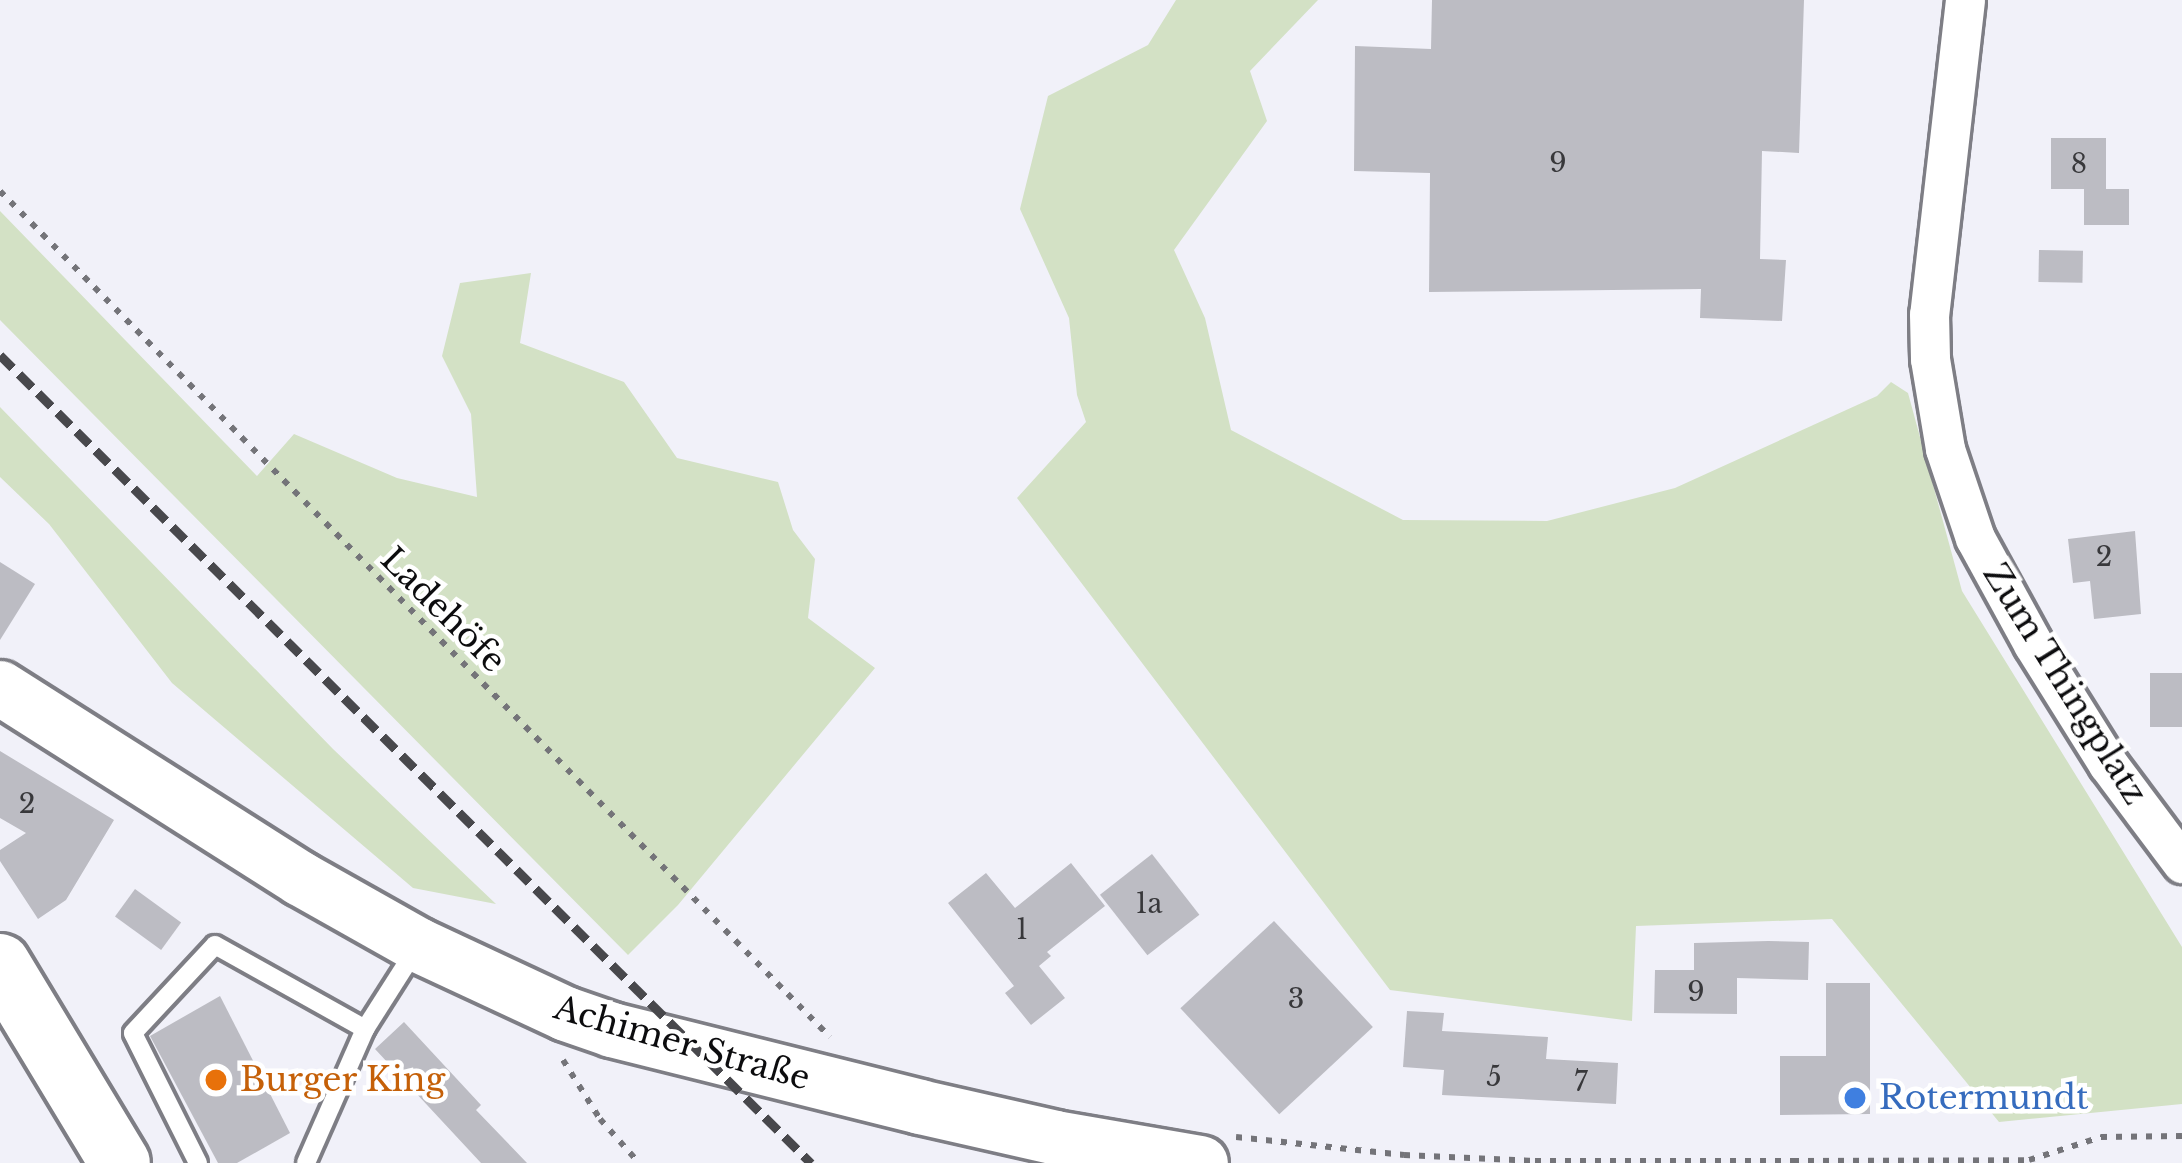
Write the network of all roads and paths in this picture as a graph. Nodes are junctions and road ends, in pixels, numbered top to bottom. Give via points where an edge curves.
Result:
1 (1965, 0) edge
2 (0, 191) edge
3 (7, 697) edge
4 (2182, 862) edge
5 (418, 946) junction
6 (0, 964) edge
7 (365, 1029) junction
8 (842, 1049) dead end
9 (557, 1051) dead end
10 (2182, 1136) edge
11 (1207, 1148) edge
12 (120, 1163) edge
13 (199, 1163) edge
14 (306, 1163) edge
15 (639, 1163) edge

1 - 4 street, Zum Thingplatz via 1929,314 1945,449 1975,538 2033,644
2 - 8 path, Ladehöfe
3 - 5 main road, Achimer Straße
5 - 7 lane
5 - 11 main road, Achimer Straße via 612,1030 1056,1138
6 - 12 main road
7 - 13 lane via 215,945 133,1034
7 - 14 lane
9 - 15 path
10 - 11 path via 2101,1137 2029,1160 1605,1161

